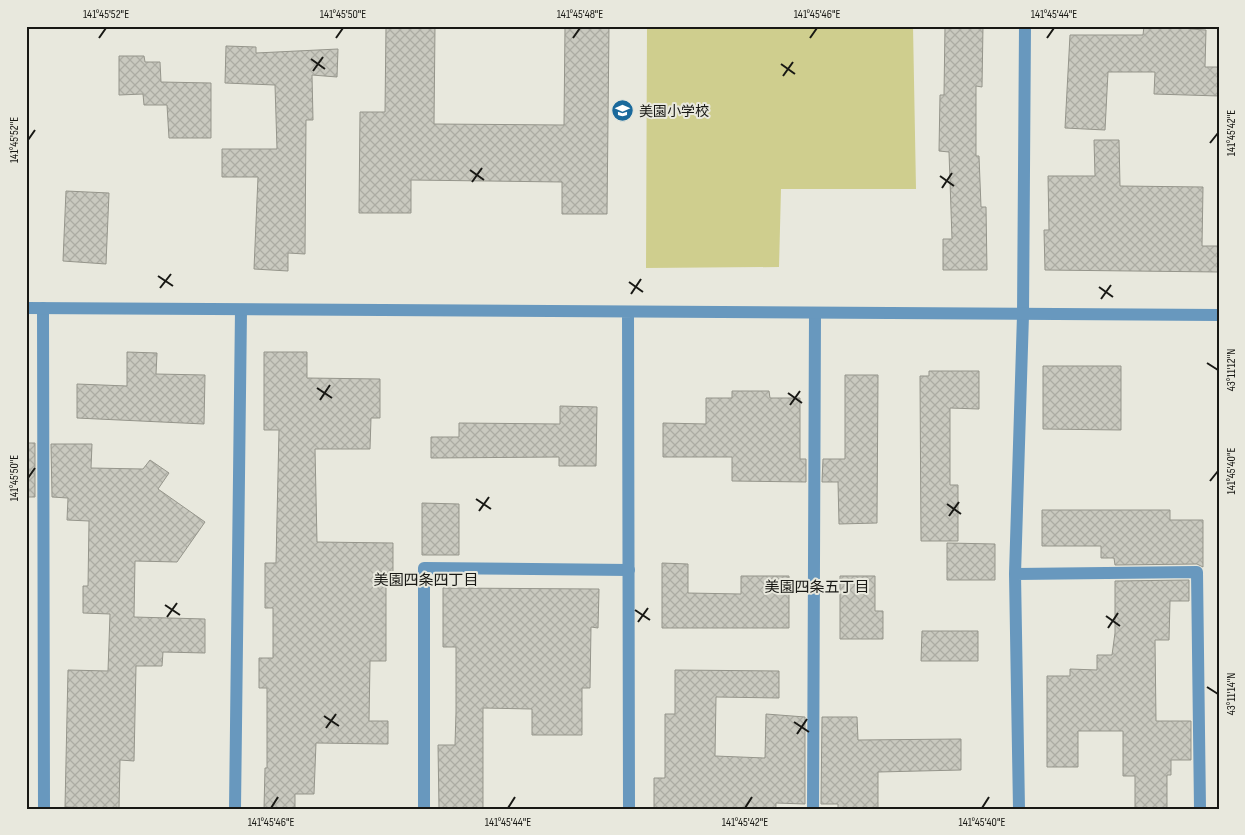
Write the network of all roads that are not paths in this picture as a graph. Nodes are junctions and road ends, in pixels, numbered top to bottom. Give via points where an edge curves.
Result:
1 (1025, 26) edge
2 (26, 308) edge
3 (43, 308) junction
4 (241, 310) junction
5 (628, 312) junction
6 (815, 313) junction
7 (1023, 315) junction
8 (1219, 315) edge
9 (629, 570) junction
10 (1015, 574) junction
11 (44, 809) edge
12 (235, 809) edge
13 (424, 809) edge
14 (629, 809) edge
15 (813, 809) edge
16 (1019, 809) edge
17 (1200, 809) edge

1 - 7 street
2 - 3 street
3 - 4 street
3 - 11 street
4 - 5 street
4 - 12 street
5 - 6 street
5 - 9 street
6 - 7 street
6 - 15 street
7 - 8 street
7 - 10 street
9 - 13 street via 424,568
9 - 14 street
10 - 16 street
10 - 17 street via 1197,572

